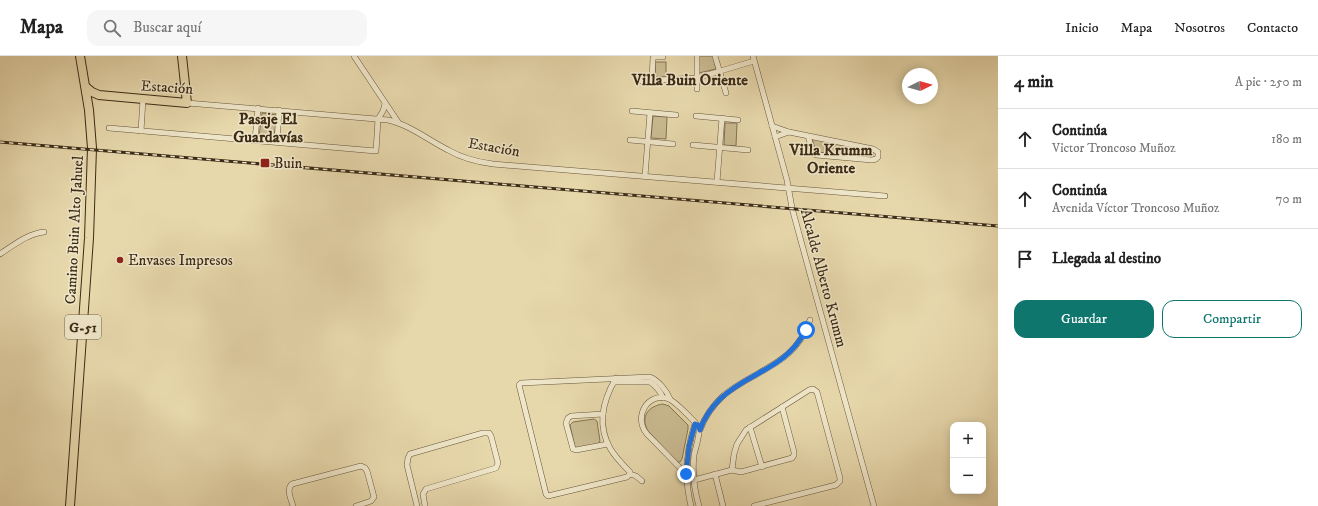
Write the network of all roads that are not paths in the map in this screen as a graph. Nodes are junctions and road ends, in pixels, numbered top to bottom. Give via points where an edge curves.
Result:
1 (80, 56) edge
2 (182, 56) edge
3 (354, 56) edge
4 (697, 56) edge
5 (715, 56) edge
6 (663, 57) edge
7 (753, 59) edge
8 (720, 71) junction
9 (697, 78) junction
10 (652, 80) junction
11 (638, 81) dead end
12 (86, 87) junction
13 (697, 89) dead end
14 (726, 92) dead end
15 (107, 96) junction
16 (143, 99) junction
17 (187, 103) junction
18 (385, 104) junction
19 (258, 108) junction
20 (89, 110) junction
21 (279, 110) junction
22 (632, 111) dead end
23 (650, 112) junction
24 (676, 115) dead end
25 (696, 116) dead end
26 (378, 118) junction
27 (722, 118) junction
28 (738, 120) dead end
29 (398, 122) junction
30 (772, 126) junction
31 (109, 128) dead end
32 (141, 131) junction
33 (789, 132) junction
34 (775, 136) junction
35 (808, 136) junction
36 (255, 140) junction
37 (630, 140) dead end
38 (277, 142) junction
39 (648, 142) junction
40 (673, 144) dead end
41 (693, 145) dead end
42 (720, 148) junction
43 (748, 150) dead end
44 (645, 176) junction
45 (717, 182) junction
46 (788, 188) junction
47 (885, 196) dead end
48 (44, 232) dead end
49 (0, 254) edge
50 (810, 320) dead end
51 (615, 380) junction
52 (663, 398) junction
53 (670, 399) junction
54 (782, 408) junction
55 (603, 414) junction
56 (695, 424) junction
57 (750, 427) junction
58 (700, 430) junction
59 (608, 444) junction
60 (762, 467) junction
61 (732, 470) junction
62 (630, 474) junction
63 (686, 474) junction
64 (715, 474) junction
65 (694, 480) junction
66 (642, 481) dead end
67 (412, 486) junction
68 (424, 492) junction
69 (415, 495) junction
70 (70, 506) edge
71 (293, 506) edge
72 (356, 506) edge
73 (417, 506) edge
74 (425, 506) edge
75 (691, 506) edge
76 (697, 506) edge
77 (723, 506) edge
78 (754, 506) edge
79 (874, 506) edge

1 - 12 main road, G-51
2 - 17 main road
3 - 18 street
4 - 9 street
5 - 8 street
6 - 10 street via 653,58
7 - 8 street
7 - 30 street, Alcalde Alberto Krumm
8 - 9 street
8 - 14 street
9 - 10 street
9 - 13 street
10 - 11 street
12 - 15 main road, Estación via 95,94
12 - 20 main road, G-51
15 - 16 main road, Estación
15 - 20 main road via 96,101
16 - 17 main road, Estación
16 - 32 street
17 - 19 street, Estación
18 - 26 street
18 - 29 street
19 - 21 street, Estación
19 - 36 street
20 - 70 main road, Camino Buin Alto Jahuel / G-51 via 92,148 89,238
21 - 26 street, Estación
21 - 38 street
22 - 23 street
23 - 24 street
23 - 39 street
25 - 27 street
26 - 29 street, Estación
26 - 38 street via 376,151
27 - 28 street
27 - 42 street
29 - 44 street, Estación via 455,154 479,162
30 - 33 street
30 - 34 street, Alcalde Alberto Krumm
31 - 32 street
32 - 36 street
33 - 34 street
33 - 35 street
34 - 46 street, Alcalde Alberto Krumm
35 - 35 street via 875,150 878,157 872,160 816,155
36 - 38 street
37 - 39 street
39 - 40 street
39 - 44 street
41 - 42 street
42 - 43 street
42 - 45 street
44 - 45 street, Estación
45 - 46 street, Estación
46 - 47 street, Estación
46 - 79 street, Alcalde Alberto Krumm
48 - 49 street via 28,237
50 - 58 street via 803,335 790,352 773,366 724,395 710,409
51 - 52 street via 650,382
51 - 53 street via 650,377 666,391
51 - 55 street via 605,401
51 - 62 street via 521,383 519,386 548,496
52 - 53 street
52 - 63 street via 655,399 645,406 642,424 645,432
53 - 56 street
54 - 57 street
54 - 60 street via 794,455 790,459
54 - 78 street via 809,390 817,392 840,481 836,485
55 - 59 street via 603,428
55 - 59 street via 571,416 566,423 573,449
56 - 58 street
56 - 63 street via 689,446
57 - 60 street
57 - 61 street via 737,444
58 - 65 street via 694,456
59 - 62 street
60 - 61 street via 741,472
61 - 64 street
62 - 66 street
63 - 75 street
64 - 65 street
64 - 77 street
65 - 76 street
67 - 68 street
67 - 68 street via 407,465 410,454 488,432 498,463 496,468 428,488
67 - 69 street
68 - 69 street
68 - 74 street
69 - 73 street
71 - 72 street via 289,491 294,483 359,466 367,471 374,495 373,500

